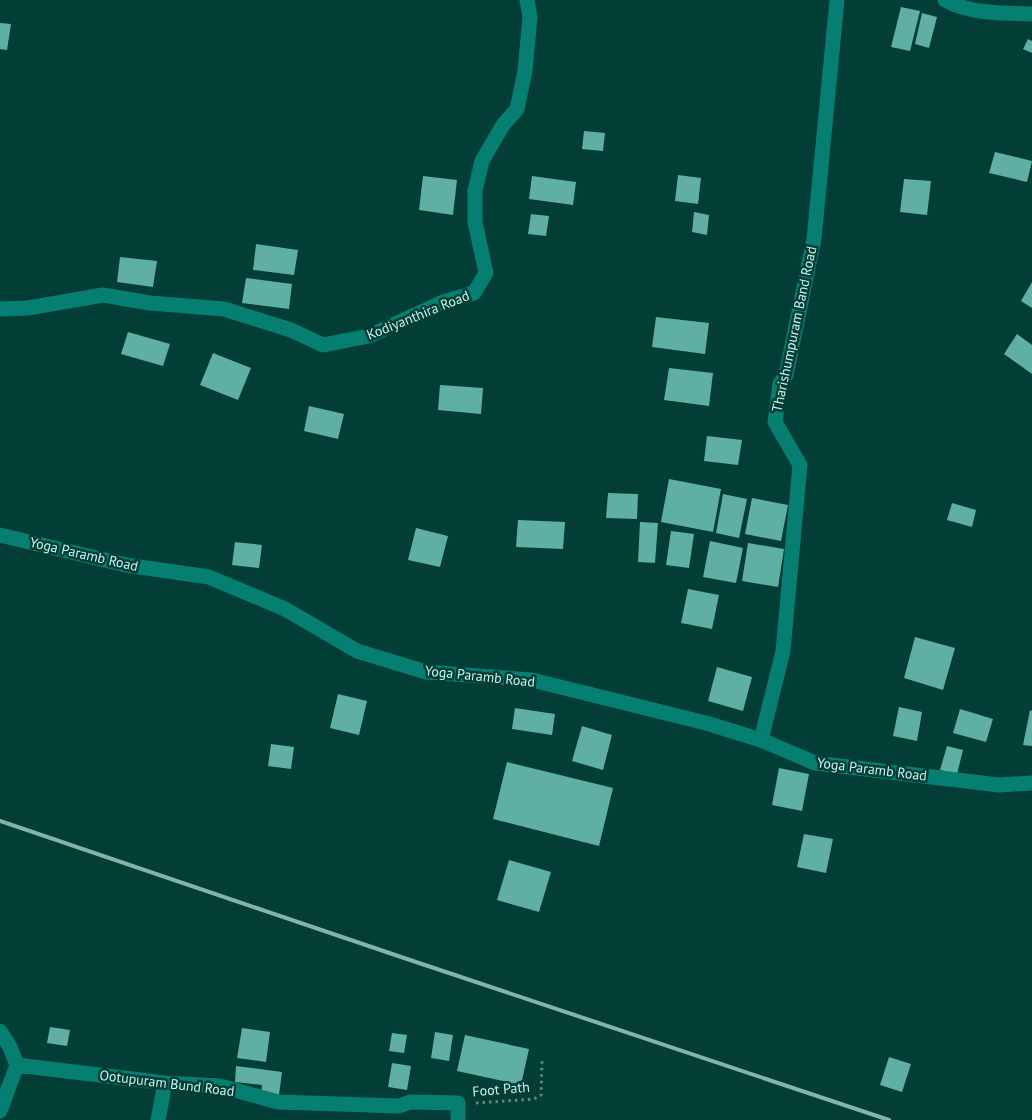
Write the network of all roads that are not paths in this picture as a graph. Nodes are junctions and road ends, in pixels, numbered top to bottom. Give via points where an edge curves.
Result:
1 (527, 0) edge
2 (837, 0) edge
3 (944, 0) edge
4 (1032, 14) edge
5 (0, 309) edge
6 (0, 535) edge
7 (761, 740) junction
8 (1032, 783) edge
9 (0, 1031) edge
10 (17, 1065) junction
11 (164, 1083) junction
12 (0, 1111) edge
13 (158, 1120) edge
14 (458, 1120) edge

1 - 5 street, Kodiyanthira Road via 530,17 525,71 517,109 503,125 482,161 475,191 475,222 486,273 474,293 443,302 369,336 323,345 291,330 224,309 150,303 103,295 28,308
2 - 7 street, Tharishumpuram Band Road via 814,239 786,376 780,384 775,422 800,466 783,651
3 - 4 street via 996,13
6 - 7 street, Yoga Paramb Road via 126,565 209,576 285,608 357,651 426,672 532,680 647,707
7 - 8 street, Yoga Paramb Road via 815,763 999,785
9 - 10 street
10 - 11 street, Ootupuram Bund Road
10 - 12 street
11 - 13 street
11 - 14 street, Ootupuram Bund Road via 220,1086 278,1102 399,1106 410,1102 458,1103

